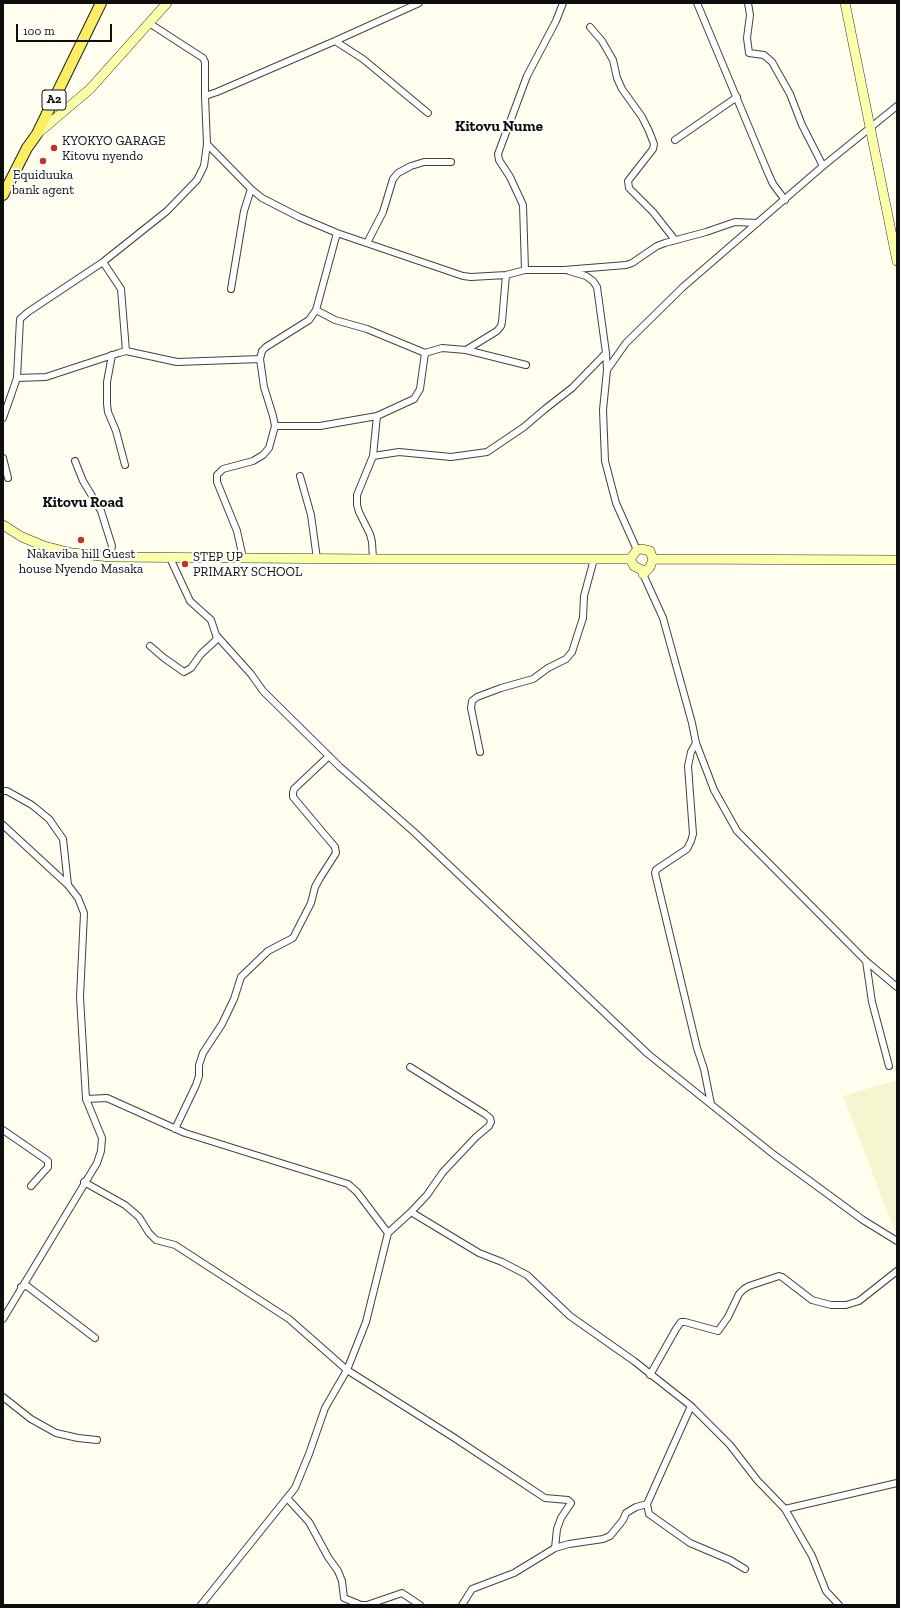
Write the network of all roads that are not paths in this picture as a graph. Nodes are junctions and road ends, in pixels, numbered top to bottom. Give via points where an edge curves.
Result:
1 (101, 3) edge
2 (167, 3) edge
3 (419, 3) edge
4 (563, 3) edge
5 (697, 3) edge
6 (748, 3) edge
7 (845, 3) edge
8 (149, 23) junction
9 (590, 27) dead end
10 (335, 41) junction
11 (205, 96) junction
12 (737, 97) junction
13 (897, 106) edge
14 (428, 113) dead end
15 (870, 128) junction
16 (38, 134) junction
17 (675, 140) dead end
18 (207, 144) junction
19 (451, 162) dead end
20 (823, 166) junction
21 (251, 189) junction
22 (3, 195) edge
23 (785, 200) junction
24 (757, 223) junction
25 (337, 233) junction
26 (675, 240) junction
27 (367, 243) junction
28 (897, 261) edge
29 (102, 262) junction
30 (525, 270) junction
31 (564, 270) junction
32 (506, 275) junction
33 (230, 289) dead end
34 (316, 310) junction
35 (466, 350) junction
36 (126, 351) junction
37 (425, 353) junction
38 (606, 353) junction
39 (112, 355) junction
40 (260, 359) junction
41 (526, 365) dead end
42 (607, 370) junction
43 (17, 378) junction
44 (377, 416) junction
45 (3, 418) edge
46 (275, 426) junction
47 (373, 456) junction
48 (3, 458) edge
49 (75, 461) dead end
50 (125, 465) dead end
51 (300, 476) dead end
52 (8, 478) dead end
53 (3, 525) edge
54 (637, 550) junction
55 (110, 557) junction
56 (170, 558) junction
57 (243, 558) junction
58 (317, 559) junction
59 (373, 559) junction
60 (594, 559) junction
61 (630, 559) junction
62 (653, 559) junction
63 (897, 560) edge
64 (643, 574) junction
65 (216, 636) junction
66 (150, 646) dead end
67 (696, 744) junction
68 (480, 752) dead end
69 (329, 756) junction
70 (3, 791) edge
71 (3, 825) edge
72 (68, 885) junction
73 (866, 961) junction
74 (897, 987) edge
75 (889, 1066) dead end
76 (410, 1067) dead end
77 (86, 1099) junction
78 (711, 1104) junction
79 (174, 1129) junction
80 (3, 1130) edge
81 (84, 1182) junction
82 (31, 1186) dead end
83 (411, 1212) junction
84 (388, 1233) junction
85 (897, 1241) edge
86 (897, 1271) edge
87 (21, 1287) junction
88 (3, 1318) edge
89 (95, 1338) dead end
90 (347, 1370) junction
91 (650, 1375) junction
92 (3, 1397) edge
93 (691, 1406) junction
94 (97, 1440) dead end
95 (897, 1483) edge
96 (287, 1498) junction
97 (647, 1504) junction
98 (785, 1509) junction
99 (556, 1548) junction
100 (745, 1569) dead end
101 (344, 1598) junction
102 (201, 1605) edge
103 (342, 1605) edge
104 (420, 1605) edge
105 (462, 1605) edge
106 (839, 1605) edge

1 - 16 main road, A2
2 - 8 street
3 - 10 street
4 - 30 street via 527,76 498,154 522,205
5 - 12 street
6 - 20 street via 749,53 764,55 772,62 790,94 802,126
7 - 15 street
8 - 11 street via 202,58 206,67
8 - 16 street via 90,89
9 - 26 street via 613,60 622,89 642,117 654,144 653,149 628,181 629,188
10 - 11 street
10 - 14 street via 363,59
11 - 18 street
12 - 17 street
12 - 23 street via 771,178
13 - 15 street
15 - 20 street
15 - 28 street
16 - 22 main road, A2 via 27,148
18 - 21 street
18 - 29 street via 204,166 197,180 167,211
19 - 27 street via 424,162 398,173 393,179 383,212
20 - 23 street
21 - 25 street via 262,198 299,217
21 - 33 street via 244,211
23 - 24 street
24 - 26 street via 735,222
24 - 42 street via 683,287 631,337
25 - 27 street
25 - 34 street
26 - 31 street via 657,246 638,260 626,265
27 - 32 street via 463,276
29 - 36 street via 121,289
29 - 43 street via 20,319
30 - 31 street
30 - 32 street
31 - 38 street via 586,276 597,287
32 - 35 street via 501,326
34 - 37 street via 335,320 367,329
34 - 40 street via 310,320 266,346
35 - 37 street via 442,348
35 - 41 street
36 - 39 street
36 - 40 street via 177,362
37 - 44 street via 418,395
38 - 42 street
38 - 47 street via 572,388 524,427 487,452 451,457 399,452
39 - 43 street via 46,377
39 - 50 street via 106,404
40 - 46 street via 265,392
42 - 54 street via 603,410 606,469 616,502
43 - 45 street
44 - 46 street via 320,426
44 - 47 street
46 - 57 street via 269,448 263,455 253,461 224,469 217,475 219,487 237,531
47 - 59 street via 357,495 357,505 370,534
48 - 52 street
49 - 55 street via 83,481 101,511 112,546
51 - 58 street via 311,515
53 - 55 street via 22,537 44,546 72,553
54 - 61 street
54 - 62 street via 641,548 650,551
55 - 56 street
56 - 57 street
56 - 65 street via 190,601 211,620
57 - 58 street
58 - 59 street
59 - 60 street
60 - 61 street
60 - 68 street via 584,596 583,618 572,652 566,659 533,679 477,697 472,702
61 - 64 street
62 - 63 street
62 - 64 street via 653,563
64 - 67 street via 663,618
65 - 66 street via 215,641 191,668 184,672
65 - 69 street via 263,691
67 - 73 street via 714,790 737,831
67 - 78 street via 688,766 693,834 691,841 687,849 660,866 656,873
69 - 78 street via 414,832 648,1054
69 - 79 street via 294,789 293,797 335,847 336,853 315,887 311,903 293,938 268,951 241,977 222,1024 203,1053 196,1085
70 - 72 street via 32,804 49,819 63,839
71 - 72 street
72 - 77 street via 78,898 84,913 80,997
73 - 74 street
73 - 75 street via 872,1002
76 - 83 street via 485,1114 491,1122 443,1172 428,1195
77 - 79 street via 107,1098
77 - 81 street via 102,1138 97,1163
78 - 85 street via 773,1154 863,1220
79 - 84 street via 348,1184
80 - 82 street via 48,1161 48,1166
81 - 87 street
81 - 90 street via 125,1204 139,1217 149,1234 156,1240 175,1245 288,1319
83 - 84 street
83 - 91 street via 478,1253 527,1275 570,1316 634,1360
84 - 90 street via 366,1322
86 - 91 street via 859,1301 846,1305 831,1305 812,1300 779,1276 749,1286 739,1294 718,1331 681,1322
87 - 88 street
87 - 89 street via 27,1286
90 - 96 street via 325,1408 295,1488
90 - 99 street via 544,1498 568,1500 571,1503 557,1529
91 - 93 street
92 - 94 street via 31,1419 56,1433
93 - 97 street
93 - 98 street via 730,1445 757,1480
95 - 98 street
96 - 101 street via 309,1522 338,1571
96 - 102 street
97 - 99 street via 626,1513 610,1536
97 - 100 street via 649,1514 690,1543
98 - 106 street via 812,1556 826,1591
99 - 105 street via 514,1572 472,1590
101 - 103 street
101 - 104 street via 366,1605 402,1593

